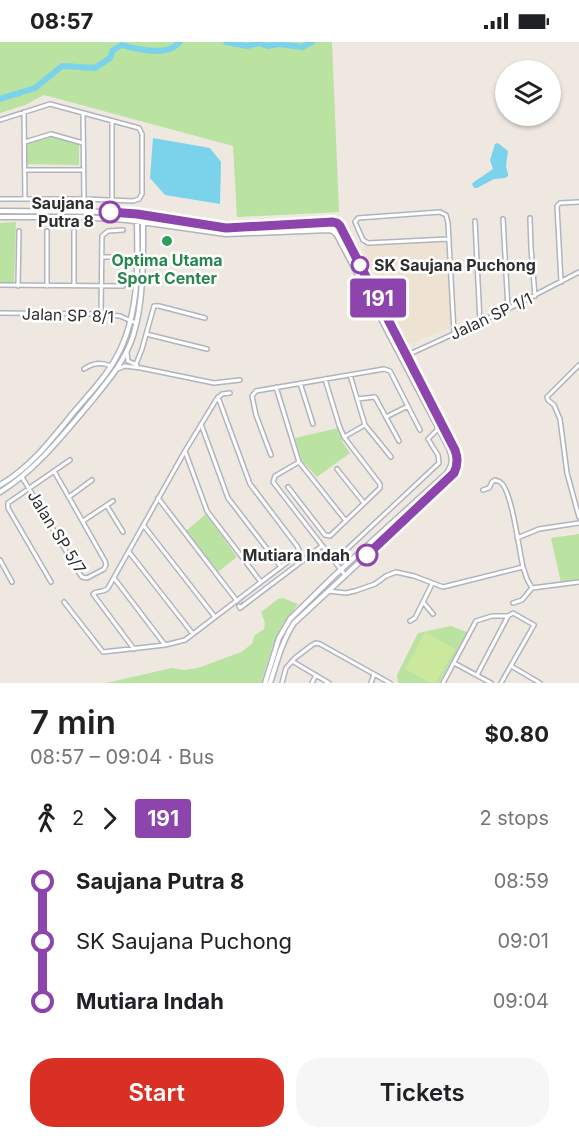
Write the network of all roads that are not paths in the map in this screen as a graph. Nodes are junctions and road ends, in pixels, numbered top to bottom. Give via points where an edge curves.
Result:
1 (24, 112) junction
2 (83, 113) junction
3 (0, 120) edge
4 (112, 121) junction
5 (25, 142) junction
6 (83, 143) junction
7 (25, 170) junction
8 (83, 170) junction
9 (0, 199) edge
10 (25, 199) junction
11 (84, 199) junction
12 (112, 199) junction
13 (579, 202) edge
14 (0, 211) edge
15 (0, 217) edge
16 (530, 218) dead end
17 (140, 219) junction
18 (503, 219) dead end
19 (127, 220) junction
20 (475, 221) dead end
21 (155, 224) junction
22 (226, 228) junction
23 (239, 228) junction
24 (123, 230) dead end
25 (19, 231) dead end
26 (47, 231) dead end
27 (74, 231) dead end
28 (138, 232) junction
29 (143, 234) junction
30 (235, 234) junction
31 (448, 239) junction
32 (102, 257) junction
33 (120, 257) dead end
34 (579, 272) edge
35 (561, 282) junction
36 (0, 285) edge
37 (18, 285) junction
38 (46, 286) junction
39 (74, 286) junction
40 (102, 286) junction
41 (123, 286) dead end
42 (534, 296) junction
43 (508, 309) junction
44 (0, 313) edge
45 (101, 314) junction
46 (205, 318) dead end
47 (130, 320) junction
48 (480, 322) junction
49 (136, 323) junction
50 (146, 333) junction
51 (454, 333) junction
52 (207, 349) dead end
53 (126, 351) junction
54 (406, 356) junction
55 (401, 358) junction
56 (136, 364) junction
57 (579, 365) edge
58 (111, 366) junction
59 (141, 368) junction
60 (84, 369) dead end
61 (117, 369) junction
62 (350, 375) junction
63 (325, 379) junction
64 (240, 380) dead end
65 (300, 383) junction
66 (276, 387) junction
67 (230, 393) dead end
68 (218, 397) junction
69 (357, 399) junction
70 (408, 406) junction
71 (387, 417) junction
72 (201, 424) junction
73 (313, 424) dead end
74 (366, 425) junction
75 (437, 427) junction
76 (420, 430) dead end
77 (432, 434) junction
78 (442, 436) junction
79 (344, 437) junction
80 (399, 441) dead end
81 (185, 451) junction
82 (271, 455) dead end
83 (391, 457) dead end
84 (70, 460) dead end
85 (299, 462) junction
86 (337, 469) dead end
87 (54, 471) junction
88 (22, 477) junction
89 (92, 480) dead end
90 (0, 485) edge
91 (288, 487) dead end
92 (30, 488) junction
93 (483, 490) dead end
94 (0, 492) edge
95 (69, 497) junction
96 (158, 498) junction
97 (113, 501) dead end
98 (364, 504) junction
99 (107, 506) junction
100 (579, 517) edge
101 (83, 521) junction
102 (346, 521) junction
103 (579, 523) edge
104 (144, 526) junction
105 (123, 532) dead end
106 (517, 538) junction
107 (322, 546) junction
108 (129, 552) junction
109 (333, 559) junction
110 (0, 560) edge
111 (281, 567) junction
112 (523, 567) junction
113 (341, 570) junction
114 (345, 575) junction
115 (114, 578) junction
116 (12, 582) dead end
117 (51, 582) dead end
118 (261, 582) junction
119 (579, 582) edge
120 (432, 584) junction
121 (532, 588) junction
122 (328, 591) junction
123 (64, 602) dead end
124 (423, 602) junction
125 (240, 603) junction
126 (513, 603) dead end
127 (433, 614) dead end
128 (508, 615) junction
129 (215, 617) junction
130 (410, 621) dead end
131 (193, 634) junction
132 (165, 645) junction
133 (134, 649) junction
134 (292, 661) junction
135 (454, 663) junction
136 (511, 666) junction
137 (374, 674) junction
138 (316, 675) junction
139 (477, 675) junction
140 (532, 681) edge
141 (265, 683) edge
142 (270, 683) edge
143 (282, 683) edge
144 (312, 683) edge
145 (329, 683) edge
146 (371, 683) edge
147 (390, 683) edge
148 (444, 683) edge
149 (491, 683) edge
150 (501, 683) edge
151 (540, 683) edge

1 - 2 street via 50,104
1 - 3 street
1 - 5 street
2 - 4 street
2 - 6 street
4 - 12 street
4 - 12 street via 141,130 142,194 136,201
5 - 6 street via 51,134
5 - 7 street
6 - 8 street
7 - 8 street
7 - 10 street
8 - 11 street
9 - 10 street
10 - 11 street
11 - 12 street
13 - 35 street via 557,206
14 - 17 street via 121,212
15 - 19 street
16 - 42 street
17 - 19 street
17 - 21 street
17 - 22 street via 149,216
17 - 28 street
17 - 29 street
18 - 43 street
19 - 28 street
20 - 48 street
21 - 29 street
21 - 30 street
22 - 23 street
22 - 30 street
23 - 30 street
23 - 54 street via 337,223
24 - 32 street via 108,231 102,236
25 - 37 street
26 - 38 street
27 - 39 street
28 - 47 street
29 - 49 street
30 - 55 street via 333,231
31 - 31 street via 446,215 440,212 355,220 368,243
31 - 51 street
32 - 33 street
32 - 40 street
34 - 35 street, Jalan SP 1/1
35 - 42 street, Jalan SP 1/1
36 - 37 street
37 - 38 street
38 - 39 street
39 - 40 street
40 - 41 street
40 - 45 street
42 - 43 street, Jalan SP 1/1
43 - 48 street, Jalan SP 1/1
44 - 45 street, Jalan SP 8/1
45 - 47 street, Jalan SP 8/1
46 - 50 street via 154,306
47 - 49 street, Jalan SP 8/1
47 - 58 street via 122,348
48 - 51 street, Jalan SP 1/1
49 - 53 street
50 - 52 street
50 - 56 street
51 - 54 street, Jalan SP 1/1
53 - 56 street via 128,361
53 - 61 street
54 - 55 street, Jalan SP 1/1
54 - 114 street via 458,456 457,469
55 - 75 street
56 - 59 street
57 - 100 street via 547,398 560,419 567,473
58 - 60 street via 98,363
58 - 90 street via 38,453
59 - 61 street
59 - 64 street via 214,383
61 - 88 street via 63,435
62 - 63 street
62 - 69 street
62 - 70 street via 387,369
63 - 65 street
63 - 79 street
65 - 66 street
65 - 73 street
66 - 82 street via 256,391 252,398
66 - 85 street
67 - 68 street
68 - 72 street
68 - 111 street via 250,484 299,550
69 - 71 street via 375,397
69 - 74 street
70 - 71 street
70 - 76 street
71 - 80 street
72 - 81 street
72 - 111 street via 228,498
74 - 79 street
74 - 83 street
75 - 77 street
75 - 78 street
77 - 78 street
77 - 109 street via 428,439 439,464
78 - 113 street via 452,454 447,473
79 - 98 street via 380,486
81 - 96 street
81 - 118 street via 207,511
84 - 87 street
85 - 102 street
85 - 107 street via 275,476 273,482
86 - 98 street
87 - 92 street
87 - 95 street
88 - 92 street, Jalan SP 5/7
88 - 94 street
89 - 95 street
91 - 102 street via 325,535 330,536
92 - 101 street, Jalan SP 5/7 via 82,577 87,578 106,565
92 - 117 street via 8,503 8,508
93 - 106 street via 495,480 504,486
95 - 101 street
96 - 104 street
96 - 125 street
97 - 99 street
98 - 102 street
99 - 101 street
99 - 105 street
103 - 106 street via 539,529
104 - 108 street
104 - 129 street
106 - 112 street
107 - 109 street
107 - 125 street
108 - 115 street
108 - 131 street
109 - 113 street
110 - 116 street
111 - 118 street
112 - 120 street via 448,586
112 - 121 street
113 - 114 street
113 - 141 street via 285,626
114 - 122 street
115 - 132 street
115 - 133 street via 107,590 94,596
118 - 125 street
119 - 121 street
120 - 122 street via 396,572 356,591
120 - 124 street
121 - 126 street via 522,600
122 - 142 street via 289,630
123 - 133 street via 100,651
124 - 127 street
124 - 130 street
125 - 129 street
128 - 135 street via 477,621
128 - 136 street via 513,613 534,625
128 - 139 street
129 - 131 street
131 - 132 street via 181,642
132 - 133 street
134 - 137 street via 316,643
134 - 138 street
134 - 143 street
135 - 139 street
135 - 148 street
136 - 140 street
136 - 150 street
137 - 146 street
137 - 147 street
138 - 144 street
138 - 145 street
139 - 149 street
140 - 151 street

